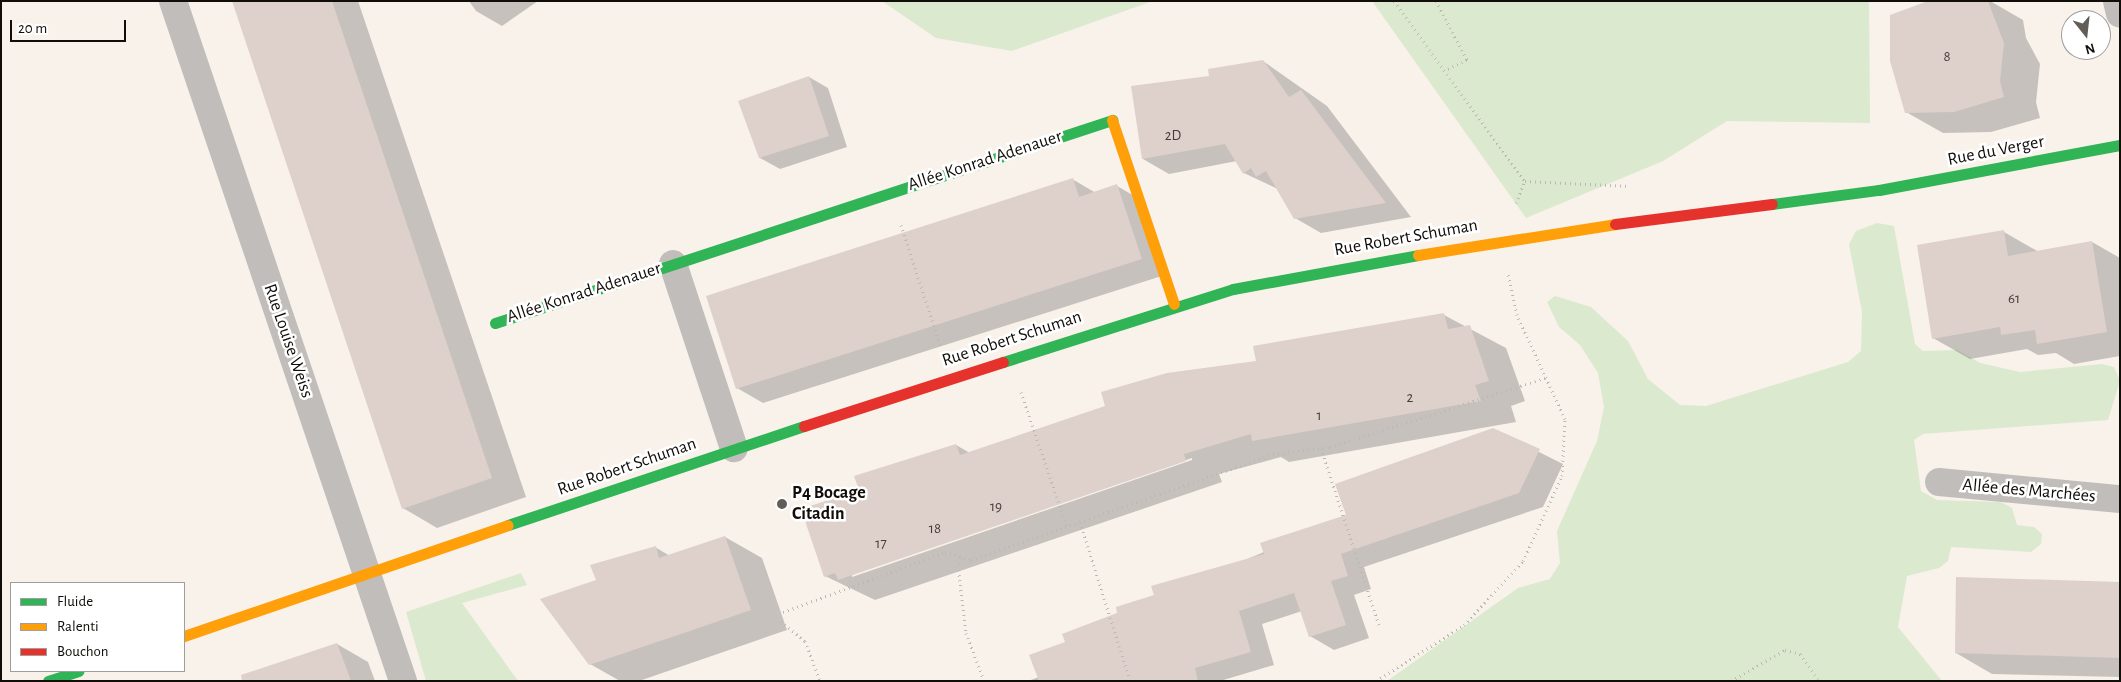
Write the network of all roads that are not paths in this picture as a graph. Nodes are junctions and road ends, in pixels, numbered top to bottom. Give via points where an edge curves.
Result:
1 (173, 1) edge
2 (2117, 1) edge
3 (2120, 14) edge
4 (2120, 145) edge
5 (1880, 190) joint
6 (673, 264) junction
7 (1174, 304) junction
8 (495, 323) dead end
9 (734, 448) junction
10 (1939, 482) dead end
11 (2120, 499) edge
12 (368, 576) junction
13 (185, 636) edge
14 (75, 672) edge
15 (48, 681) edge
16 (403, 681) edge

1 - 12 street, Rue Louise Weiss
2 - 3 street
4 - 5 street, Rue du Verger
5 - 7 street, Rue Robert Schuman via 1501,239 1357,264
6 - 7 street, Allée Konrad Adenauer via 1112,120
6 - 8 street, Allée Konrad Adenauer
6 - 9 street, Allée Konrad Adenauer
7 - 9 street, Rue Robert Schuman
9 - 12 street, Rue Robert Schuman
10 - 11 street, Allée des Marchées
12 - 13 street, Rue Robert Schuman
12 - 16 street, Rue Louise Weiss
14 - 15 street

